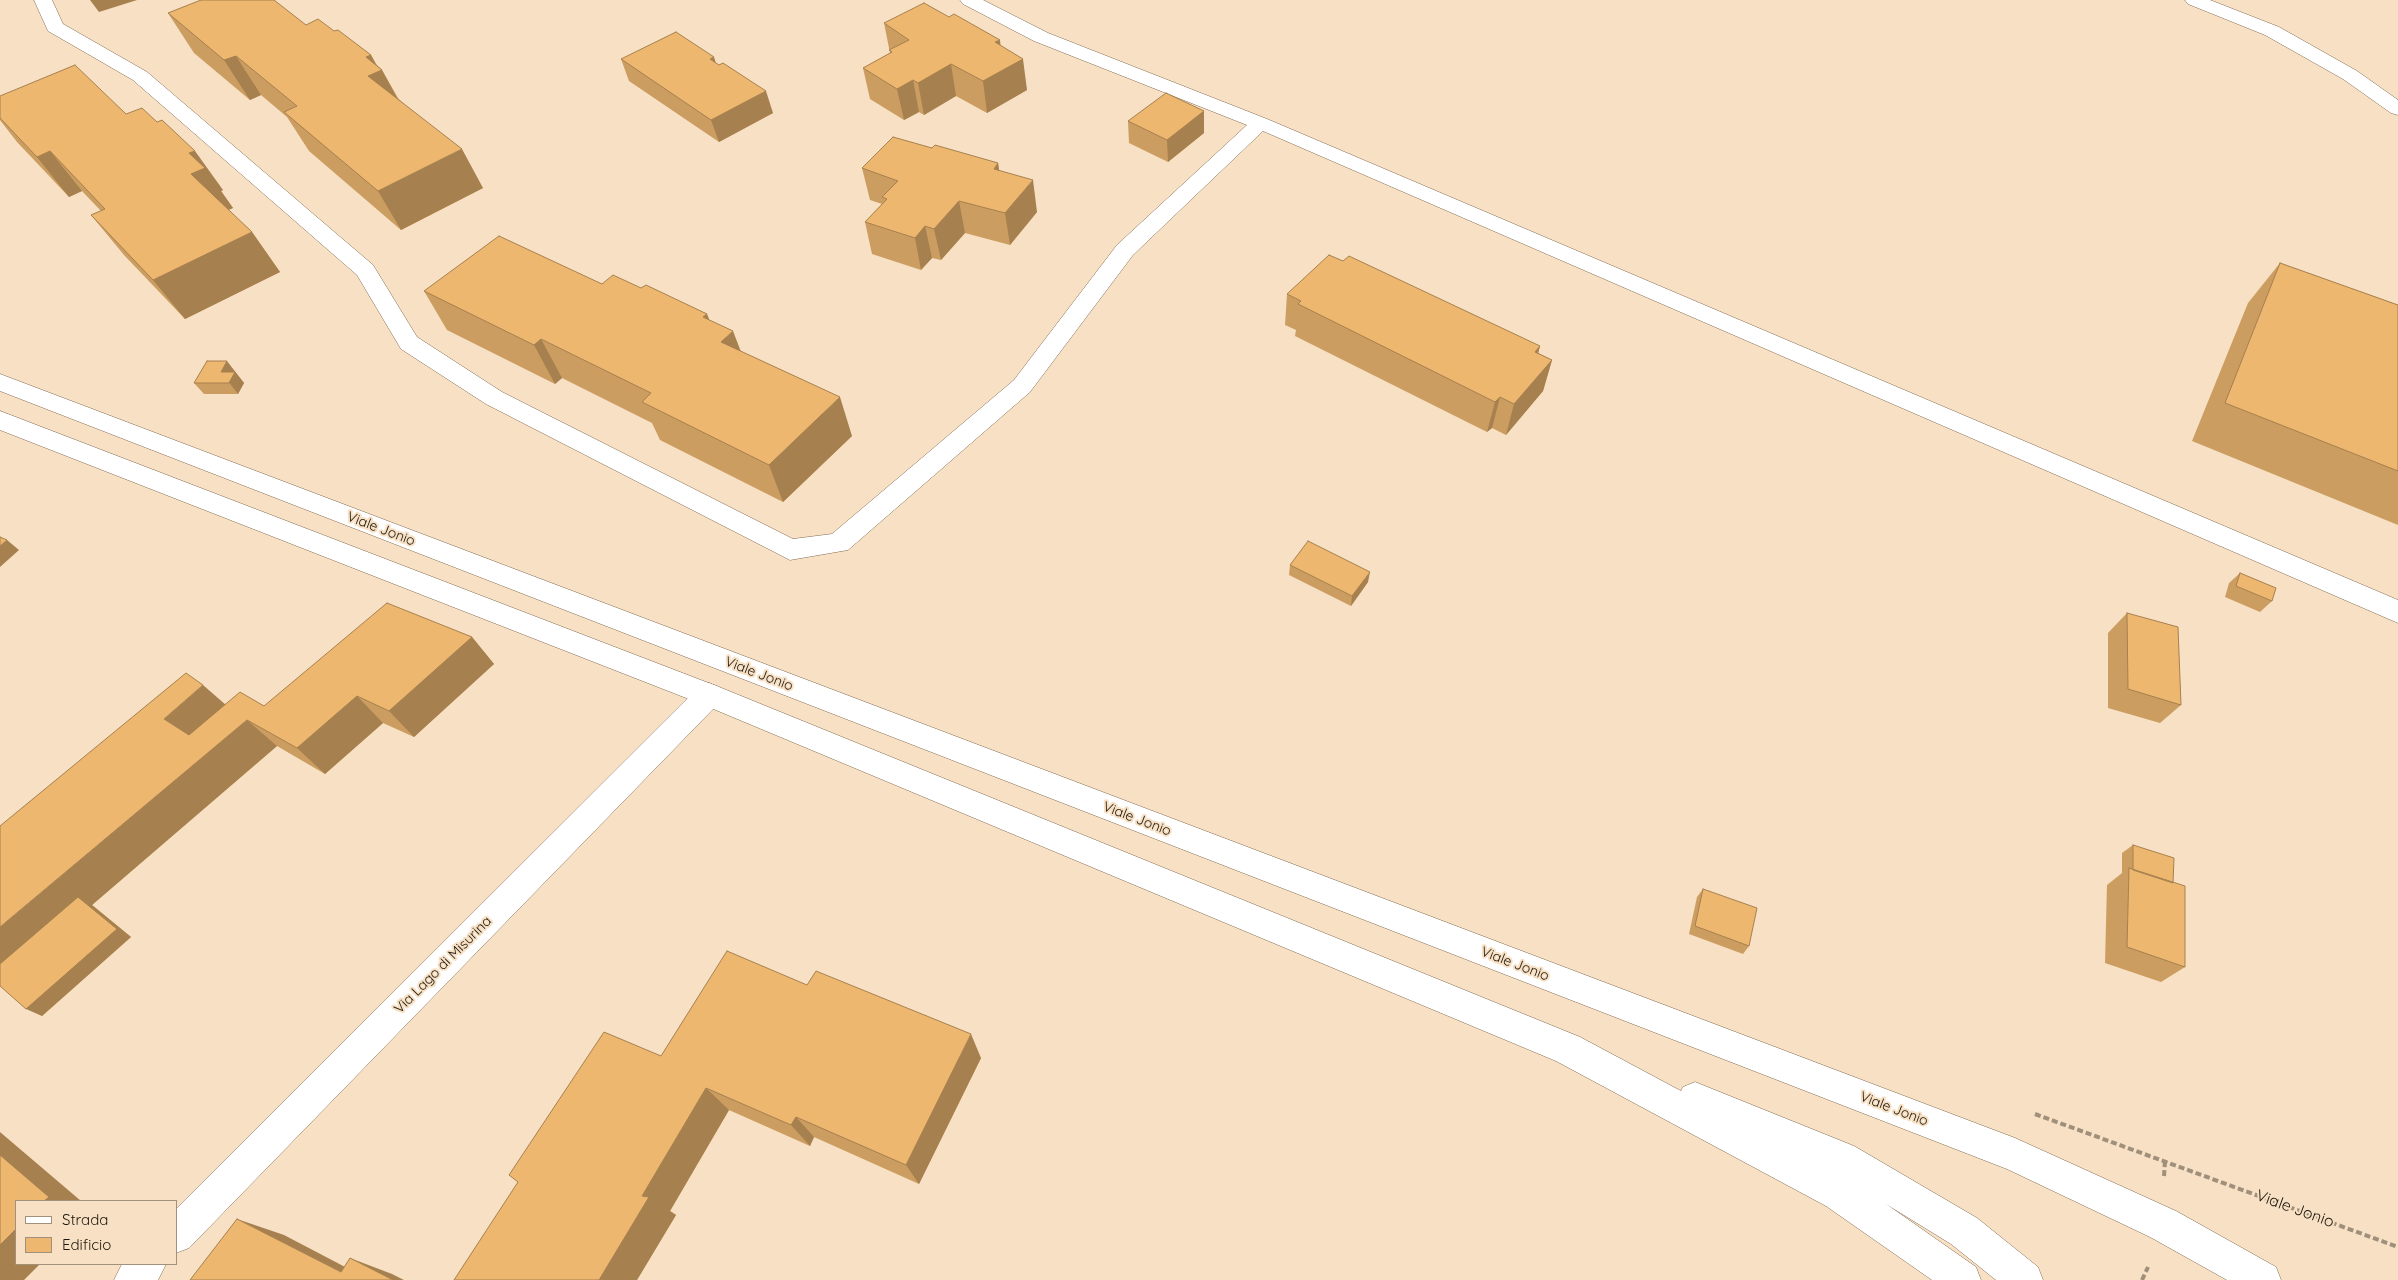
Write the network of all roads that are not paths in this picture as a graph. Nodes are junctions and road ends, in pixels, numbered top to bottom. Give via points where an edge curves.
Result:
1 (43, 0) edge
2 (969, 0) edge
3 (2194, 0) edge
4 (2398, 109) edge
5 (1260, 124) junction
6 (0, 382) edge
7 (0, 420) edge
8 (2398, 612) edge
9 (709, 696) junction
10 (1568, 1049) junction
11 (178, 1233) edge
12 (147, 1265) edge
13 (132, 1280) edge
14 (1963, 1280) edge
15 (2025, 1280) edge
16 (2263, 1280) edge

1 - 5 main road via 55,27 140,76 365,270 409,343 494,398 790,550 840,543 1022,386 1125,250
2 - 5 main road via 1041,37
3 - 4 main road via 2272,31 2350,75
5 - 8 main road
6 - 16 main road, Viale Jonio via 2015,1156 2162,1224
7 - 9 main road
9 - 10 main road
9 - 11 main road, Via Lago di Misurina
10 - 14 main road via 1839,1193
10 - 15 main road via 1842,1158 1964,1231
12 - 13 main road

